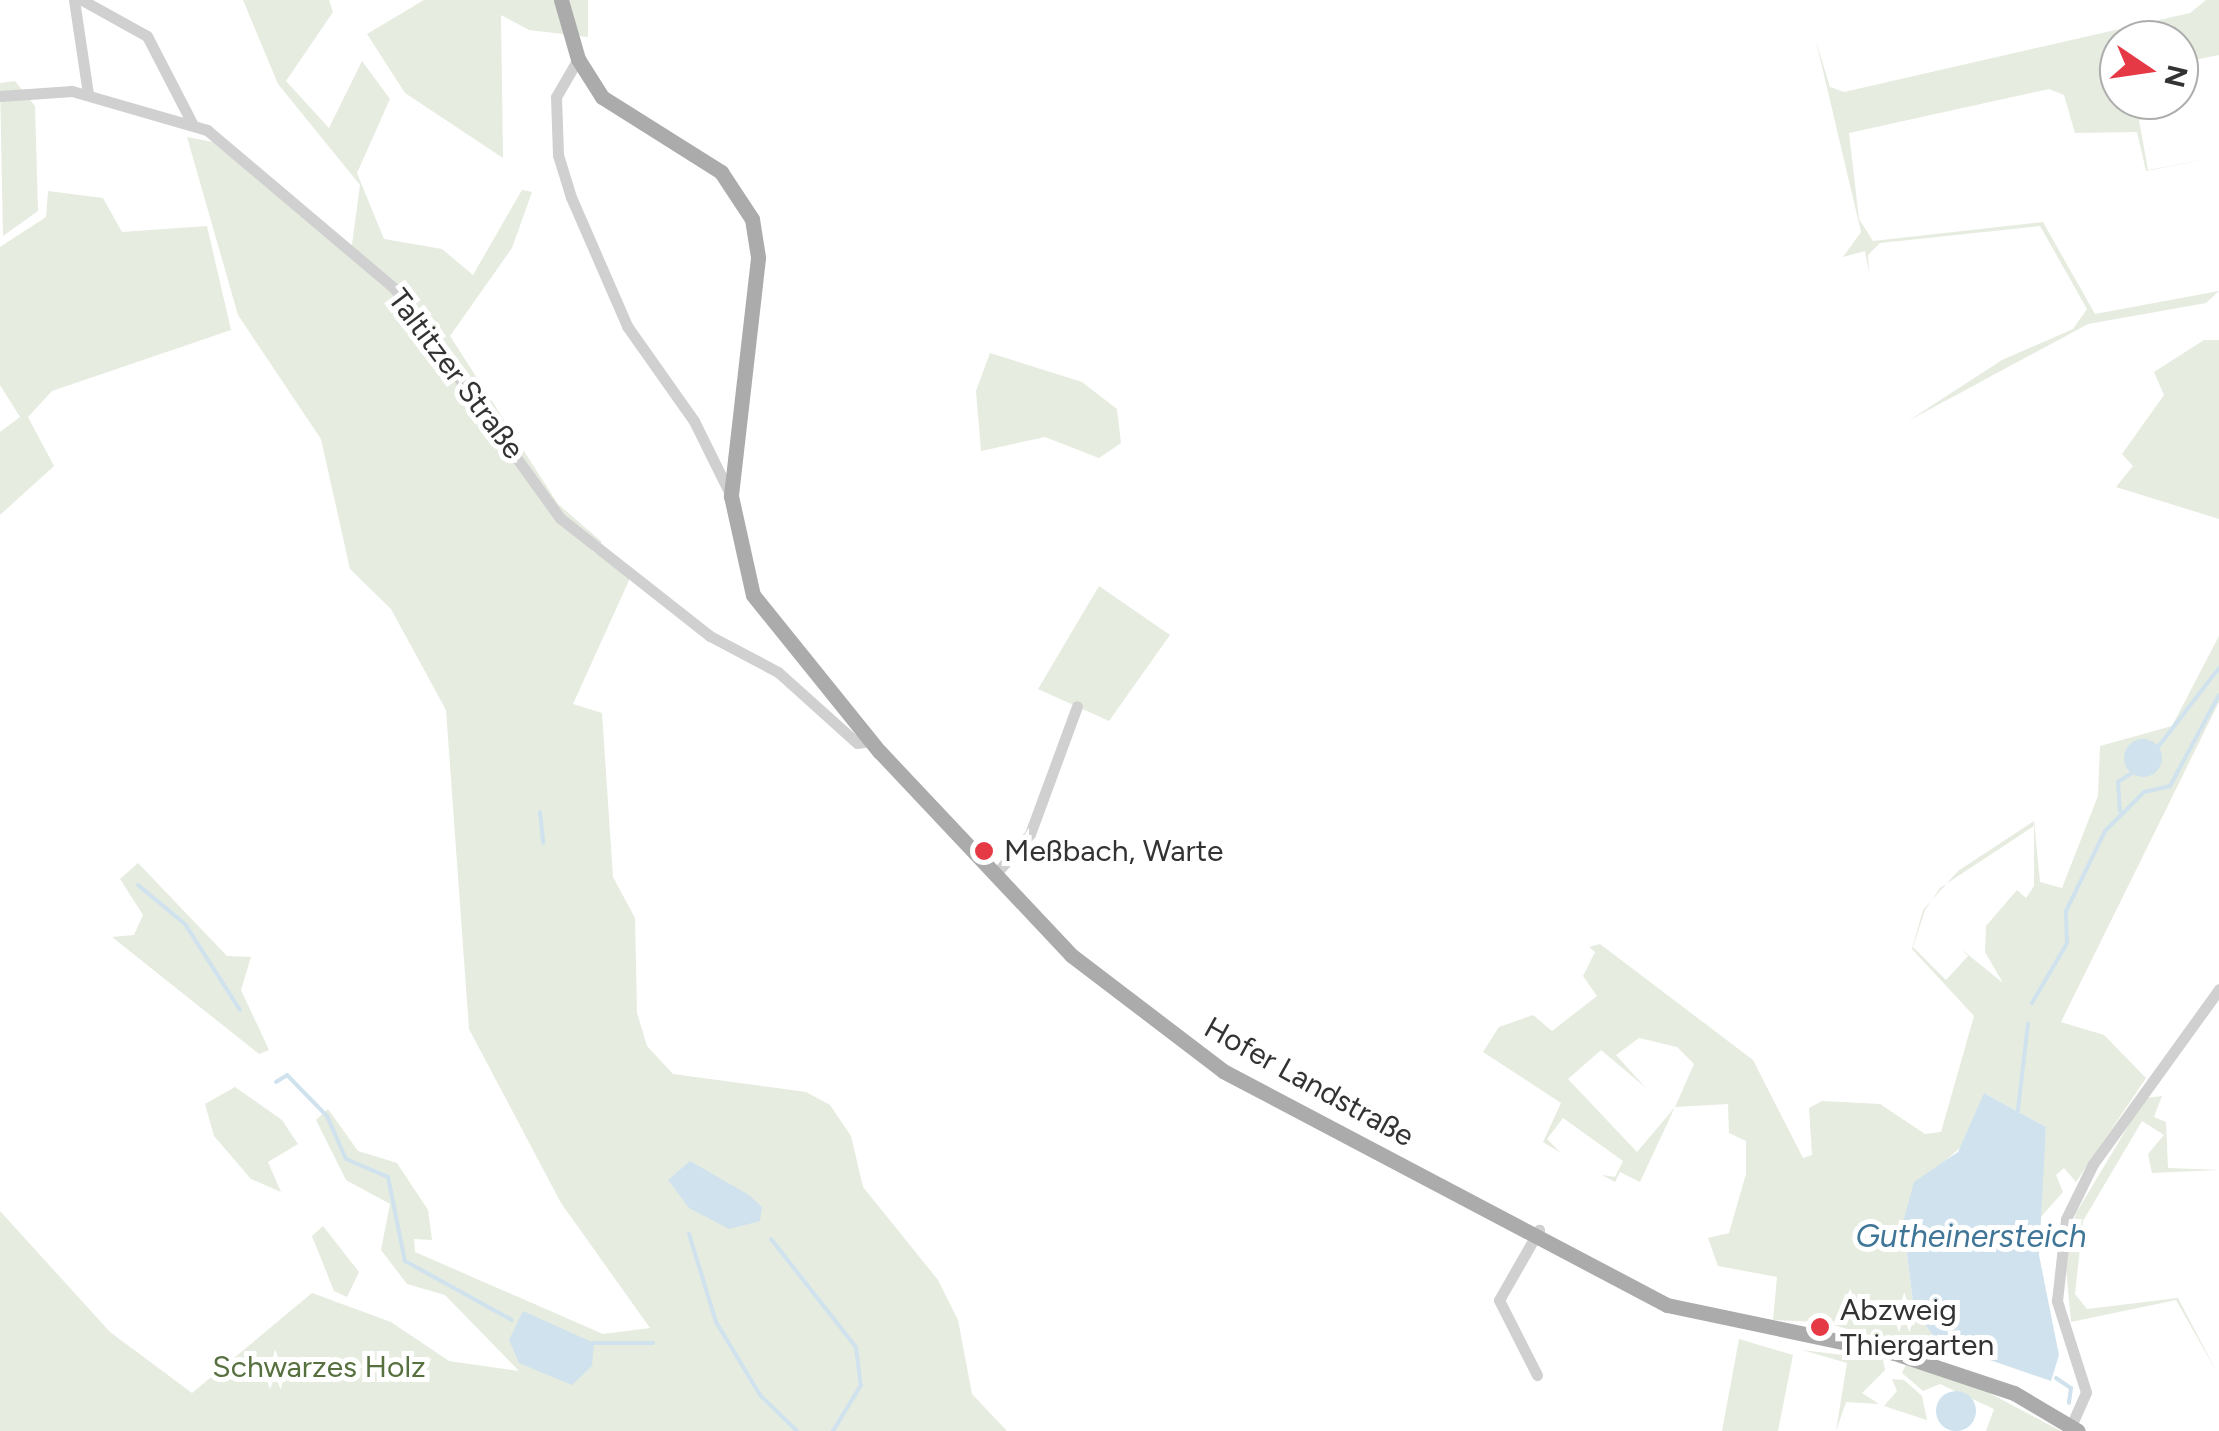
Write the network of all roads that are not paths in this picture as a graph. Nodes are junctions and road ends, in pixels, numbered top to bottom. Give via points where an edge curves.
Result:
1 (74, 0) edge
2 (82, 0) edge
3 (561, 0) edge
4 (578, 59) junction
5 (88, 94) junction
6 (0, 96) edge
7 (192, 123) junction
8 (731, 496) junction
9 (1077, 706) dead end
10 (870, 740) junction
11 (994, 876) junction
12 (2219, 989) edge
13 (1539, 1230) junction
14 (1536, 1375) dead end
15 (2074, 1428) edge

1 - 5 street
2 - 7 street via 148,36
3 - 4 main road
4 - 8 street, Hofer Landstraße via 556,97 558,155 571,197 627,326 694,421
4 - 8 main road, Hofer Landstraße via 613,106 721,172 752,219 758,258
5 - 6 street, Taltitzer Straße
5 - 7 street, Taltitzer Straße via 173,125
7 - 10 street, Taltitzer Straße via 394,288 560,518 710,636 778,672 857,742
8 - 10 main road, Hofer Landstraße via 753,595
9 - 11 street via 1030,834
10 - 11 main road, Hofer Landstraße
11 - 13 main road, Hofer Landstraße via 1108,988 1223,1070
12 - 15 street via 2082,1180 2066,1219 2057,1301 2086,1392
13 - 14 street via 1500,1300
13 - 15 main road, Hofer Landstraße via 1694,1316 1894,1353 1996,1386

